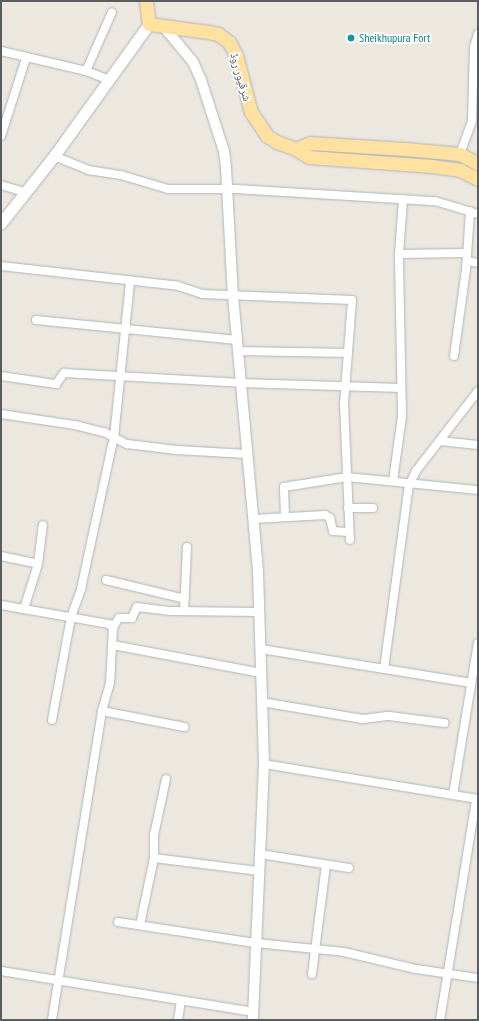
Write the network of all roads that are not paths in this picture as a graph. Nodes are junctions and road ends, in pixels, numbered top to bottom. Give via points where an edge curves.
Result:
1 (146, 1) edge
2 (112, 12) dead end
3 (149, 24) junction
4 (164, 27) junction
5 (478, 34) edge
6 (1, 51) edge
7 (26, 58) junction
8 (86, 71) junction
9 (110, 80) junction
10 (1, 136) edge
11 (296, 149) junction
12 (460, 154) junction
13 (54, 156) junction
14 (478, 164) edge
15 (478, 179) edge
16 (1, 185) edge
17 (227, 190) junction
18 (24, 192) junction
19 (403, 199) junction
20 (474, 212) edge
21 (1, 223) edge
22 (399, 254) junction
23 (467, 257) junction
24 (478, 263) edge
25 (1, 266) edge
26 (130, 281) junction
27 (232, 296) junction
28 (36, 320) dead end
29 (127, 330) junction
30 (237, 340) junction
31 (238, 351) junction
32 (348, 353) junction
33 (454, 356) dead end
34 (1, 376) edge
35 (122, 376) junction
36 (241, 383) junction
37 (346, 386) junction
38 (401, 388) junction
39 (478, 391) edge
40 (1, 414) edge
41 (114, 437) junction
42 (440, 441) junction
43 (478, 445) edge
44 (247, 454) junction
45 (347, 477) junction
46 (393, 481) junction
47 (411, 483) junction
48 (478, 490) edge
49 (348, 508) junction
50 (373, 508) dead end
51 (285, 517) junction
52 (254, 519) junction
53 (44, 525) dead end
54 (187, 547) dead end
55 (1, 556) edge
56 (38, 564) junction
57 (106, 580) dead end
58 (185, 599) junction
59 (1, 605) edge
60 (24, 609) junction
61 (184, 611) junction
62 (260, 612) junction
63 (71, 617) junction
64 (112, 627) junction
65 (478, 643) edge
66 (112, 645) junction
67 (261, 649) junction
68 (384, 669) junction
69 (261, 673) junction
70 (474, 679) edge
71 (262, 702) junction
72 (102, 711) junction
73 (52, 720) dead end
74 (445, 723) dead end
75 (184, 728) dead end
76 (264, 764) junction
77 (166, 779) dead end
78 (453, 795) junction
79 (477, 799) edge
80 (260, 854) junction
81 (154, 858) junction
82 (326, 865) junction
83 (349, 868) dead end
84 (259, 871) junction
85 (118, 922) dead end
86 (140, 925) junction
87 (256, 943) junction
88 (316, 948) junction
89 (1, 971) edge
90 (447, 973) junction
91 (312, 974) dead end
92 (478, 978) edge
93 (59, 981) junction
94 (181, 1001) junction
95 (254, 1016) edge
96 (52, 1020) edge
97 (178, 1020) edge
98 (440, 1020) edge

1 - 3 main road
2 - 8 street
3 - 4 main road, شرقپور روڈ
3 - 9 main road
4 - 11 main road, شرقپور روڈ via 218,34 229,42 236,55 254,117 267,136
4 - 17 street via 193,62 202,80 224,151
5 - 12 street via 474,47 472,121
6 - 7 street
7 - 8 street
7 - 10 street
8 - 9 street
9 - 13 main road
11 - 12 main road via 310,144
11 - 15 main road, شرقپور روڈ via 309,157 460,170
12 - 14 main road
13 - 17 street via 88,170 121,175 168,189
13 - 18 main road
16 - 18 street
17 - 19 street
17 - 27 street
18 - 21 main road
19 - 20 street via 436,201
19 - 22 street
20 - 23 street
22 - 23 street
22 - 38 street
23 - 24 street
23 - 33 street
25 - 26 street
26 - 27 street via 178,286 202,294
26 - 29 street
27 - 30 street
27 - 32 street via 351,300 353,303
28 - 29 street
29 - 30 street
29 - 35 street
30 - 31 street
31 - 32 street
31 - 36 street
32 - 37 street
34 - 35 street via 56,384 64,373
35 - 36 street
35 - 41 street
36 - 37 street
36 - 44 street
37 - 38 street
37 - 45 street
38 - 46 street via 402,416
39 - 42 street
40 - 41 street via 74,425
41 - 44 street via 122,443 158,448
41 - 63 street via 81,589
42 - 43 street
42 - 47 street
44 - 52 street
45 - 46 street
45 - 49 street
45 - 51 street via 284,487
46 - 47 street
47 - 48 street
47 - 68 street via 406,500 402,553
49 - 50 street
49 - 51 street via 350,536 333,531 328,515
51 - 52 street
52 - 62 street
53 - 56 street
54 - 58 street
55 - 56 street
56 - 60 street
57 - 58 street
58 - 61 street
59 - 60 street
60 - 63 street
61 - 62 street
61 - 64 street via 137,607 132,618 119,618
62 - 67 street
63 - 64 street
63 - 73 street
64 - 66 street
65 - 70 street
66 - 69 street
66 - 72 street via 110,683
67 - 68 street
67 - 69 street
68 - 70 street
69 - 71 street
70 - 78 street
71 - 74 street via 363,719 389,716
71 - 76 street
72 - 75 street
72 - 93 street
76 - 78 street
76 - 80 street
77 - 81 street via 154,835
78 - 79 street
79 - 90 street
80 - 82 street
80 - 84 street
81 - 84 street
81 - 86 street
82 - 83 street
82 - 88 street
84 - 87 street
85 - 86 street
86 - 87 street
87 - 88 street
87 - 95 street
88 - 90 street
88 - 91 street
89 - 93 street
90 - 92 street
90 - 98 street
93 - 94 street
93 - 96 street
94 - 95 street
94 - 97 street

